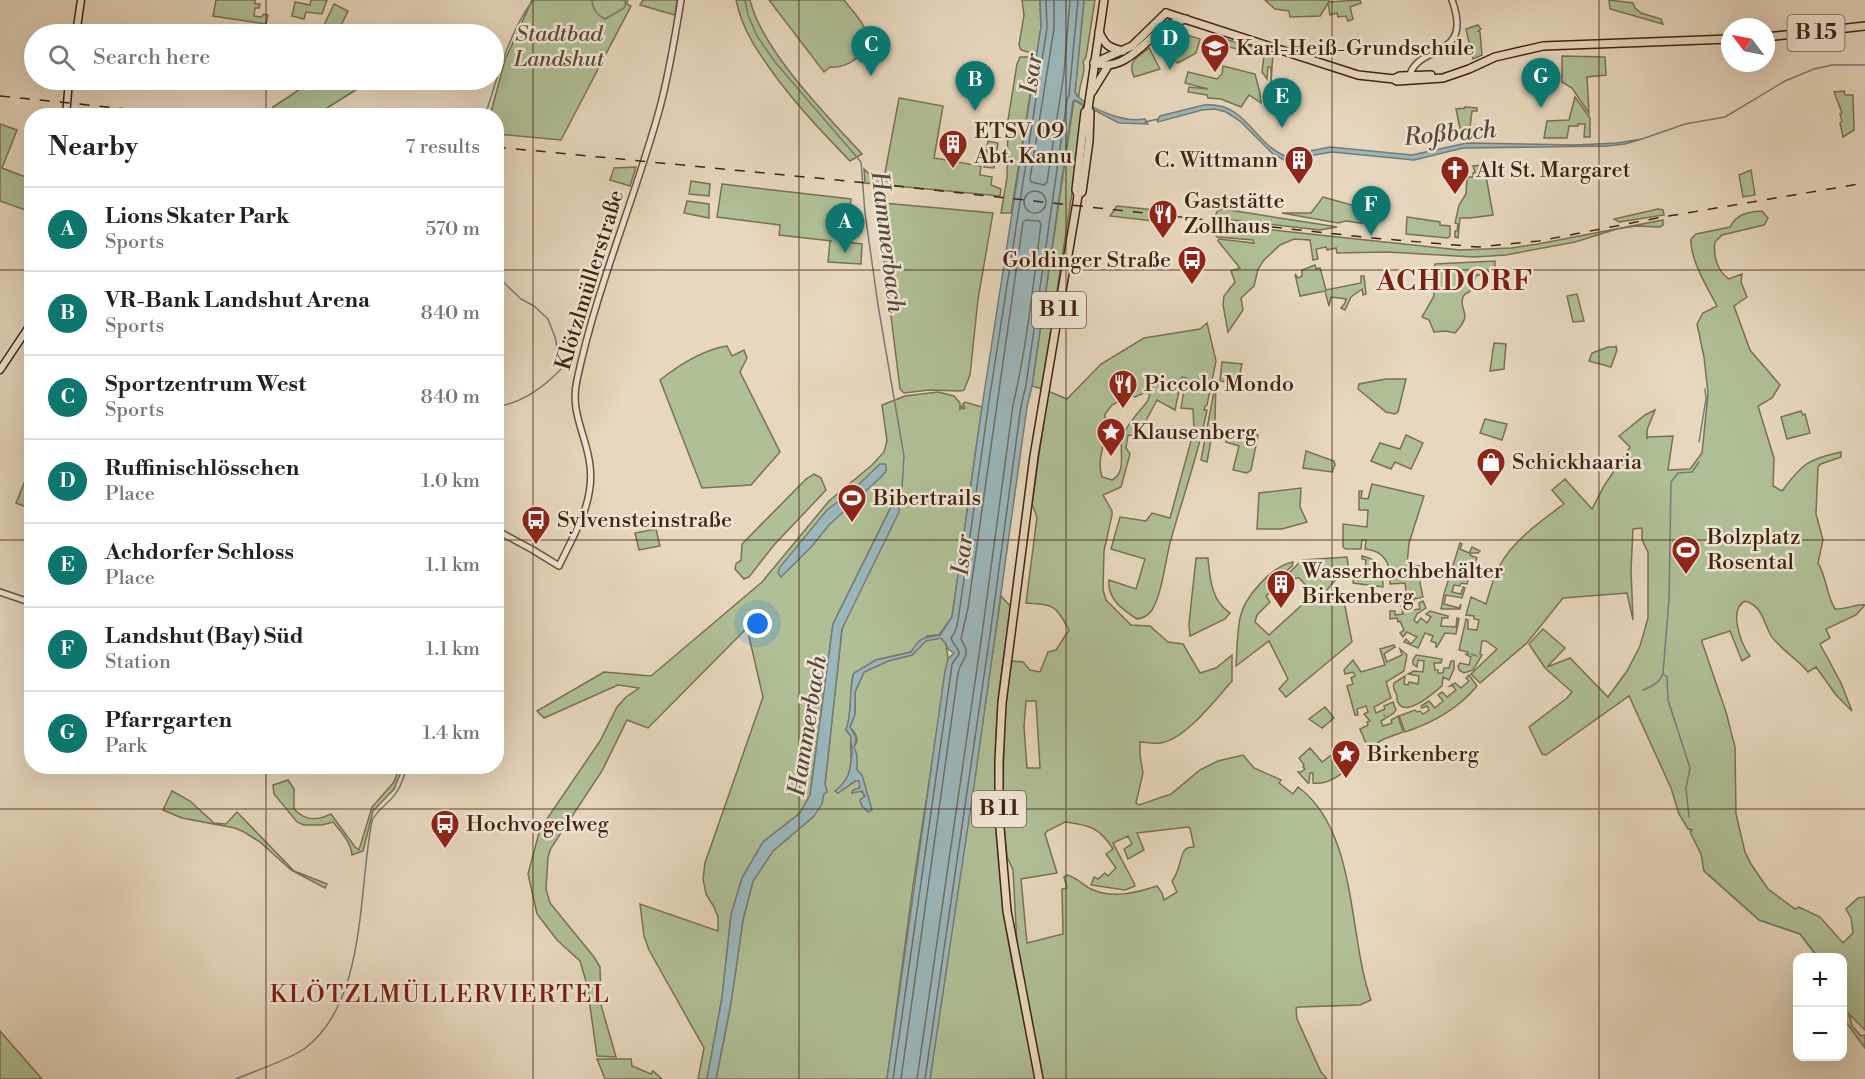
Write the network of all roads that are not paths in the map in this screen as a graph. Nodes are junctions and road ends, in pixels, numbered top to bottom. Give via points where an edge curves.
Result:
1 (81, 0) edge
2 (681, 0) edge
3 (1104, 0) edge
4 (1452, 0) edge
5 (1167, 13) junction
6 (1186, 19) junction
7 (77, 24) edge
8 (1865, 26) edge
9 (1099, 32) junction
10 (1775, 36) edge
11 (1153, 38) junction
12 (1721, 39) edge
13 (1123, 51) junction
14 (1094, 63) junction
15 (1108, 66) junction
16 (1409, 78) junction
17 (68, 90) edge
18 (1090, 95) junction
19 (67, 108) edge
20 (24, 334) edge
21 (0, 370) edge
22 (504, 535) edge
23 (0, 592) edge
24 (24, 600) edge
25 (1039, 1079) edge

1 - 7 main road
2 - 22 street, Klötzlmüllerstraße via 659,110 576,382 575,410 589,459 591,487 584,514 559,566
3 - 9 main road
4 - 16 street via 1458,18 1455,35 1415,66
5 - 6 main road
5 - 11 main road
5 - 13 main road via 1144,37
6 - 11 main road via 1164,27
6 - 16 main road via 1358,75
8 - 10 main road, B 15
9 - 13 main road via 1106,45
9 - 14 main road, B 11
11 - 15 main road via 1137,52
12 - 16 main road via 1543,46 1495,57 1454,73
13 - 14 main road
14 - 15 main road
14 - 18 main road, B 11
15 - 18 main road
17 - 19 main road
18 - 25 main road, B 11 via 1078,195 1034,456 1002,703 999,760 1006,902
20 - 21 main road
23 - 24 street

